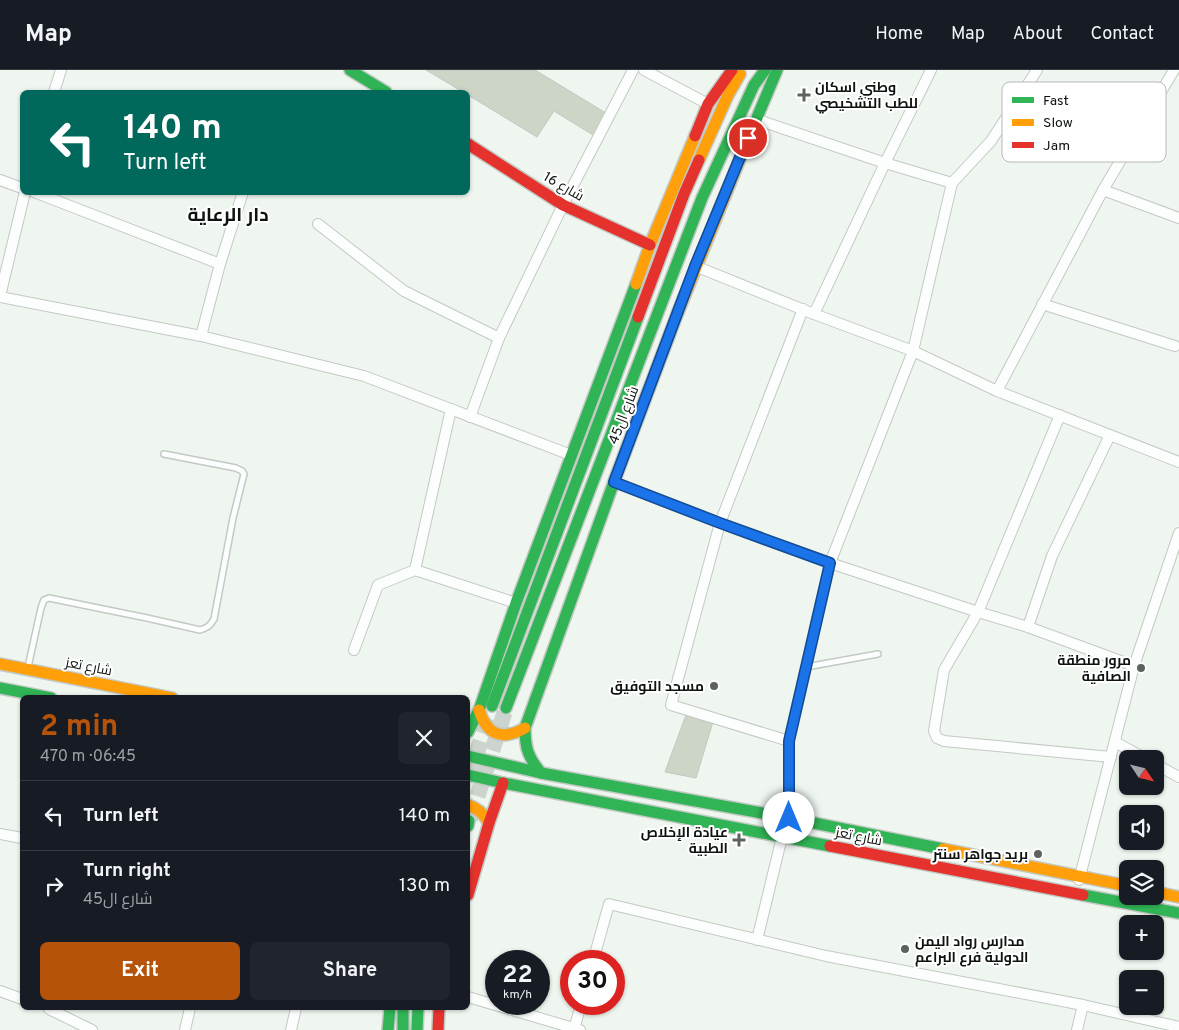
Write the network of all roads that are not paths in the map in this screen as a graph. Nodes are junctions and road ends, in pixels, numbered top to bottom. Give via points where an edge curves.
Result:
1 (61, 70) edge
2 (350, 70) edge
3 (633, 70) edge
4 (644, 70) edge
5 (732, 70) edge
6 (742, 70) edge
7 (765, 70) edge
8 (777, 70) edge
9 (931, 70) edge
10 (1037, 70) edge
11 (1174, 70) edge
12 (364, 74) edge
13 (1029, 82) edge
14 (1166, 84) edge
15 (55, 90) edge
16 (384, 90) edge
17 (708, 104) junction
18 (755, 119) junction
19 (1002, 124) edge
20 (470, 145) edge
21 (1120, 162) edge
22 (885, 163) junction
23 (0, 180) edge
24 (952, 183) junction
25 (20, 187) edge
26 (1103, 190) junction
27 (25, 195) edge
28 (42, 195) edge
29 (242, 195) edge
30 (563, 205) junction
31 (1179, 218) edge
32 (318, 224) dead end
33 (650, 245) junction
34 (220, 264) junction
35 (695, 266) junction
36 (0, 297) edge
37 (1042, 304) junction
38 (803, 309) junction
39 (814, 314) junction
40 (201, 336) junction
41 (499, 338) junction
42 (1175, 346) dead end
43 (913, 352) junction
44 (997, 391) junction
45 (451, 409) junction
46 (1060, 415) junction
47 (470, 417) junction
48 (1110, 435) junction
49 (164, 454) dead end
50 (571, 456) junction
51 (1179, 462) edge
52 (614, 482) junction
53 (720, 523) junction
54 (1179, 533) edge
55 (830, 563) junction
56 (416, 570) junction
57 (516, 603) junction
58 (978, 612) junction
59 (1028, 627) junction
60 (354, 650) dead end
61 (878, 654) dead end
62 (0, 664) edge
63 (1134, 666) junction
64 (806, 667) junction
65 (28, 669) junction
66 (0, 688) edge
67 (36, 695) edge
68 (157, 695) edge
69 (492, 706) tunnel mouth
70 (506, 708) tunnel mouth
71 (479, 710) junction
72 (470, 728) edge
73 (525, 728) junction
74 (789, 741) junction
75 (1115, 742) junction
76 (1130, 750) edge
77 (470, 756) edge
78 (1111, 757) junction
79 (1164, 769) edge
80 (541, 773) junction
81 (470, 775) edge
82 (1179, 777) edge
83 (503, 783) junction
84 (470, 806) edge
85 (789, 818) junction
86 (489, 823) junction
87 (0, 834) edge
88 (782, 837) junction
89 (20, 838) edge
90 (1080, 876) junction
91 (1119, 884) edge
92 (470, 888) edge
93 (1076, 893) junction
94 (1164, 894) edge
95 (1179, 897) edge
96 (1179, 913) edge
97 (757, 940) junction
98 (596, 950) edge
99 (0, 991) edge
100 (20, 998) edge
101 (470, 998) edge
102 (1083, 1005) junction
103 (52, 1010) edge
104 (190, 1010) edge
105 (296, 1010) edge
106 (390, 1010) edge
107 (403, 1010) edge
108 (418, 1010) edge
109 (439, 1010) edge
110 (579, 1015) edge
111 (1179, 1027) edge
112 (576, 1029) edge
113 (92, 1030) edge
114 (185, 1030) edge
115 (291, 1030) edge
116 (388, 1030) edge
117 (403, 1030) edge
118 (417, 1030) edge
119 (438, 1030) edge
120 (1077, 1030) edge

1 - 15 street
2 - 12 main road
3 - 30 street
4 - 17 street
5 - 17 main road
6 - 69 main road, شارع ال45 via 684,194
7 - 70 main road, شارع ال45 via 754,85 702,198
8 - 18 main road, شارع ال45
9 - 22 street
10 - 13 street
11 - 14 street
12 - 16 main road
17 - 33 main road
18 - 22 street
18 - 35 main road, شارع ال45
19 - 24 street via 991,141
20 - 30 main road, شارع 16
21 - 26 street
22 - 24 street
22 - 39 street
23 - 25 street
24 - 43 street
26 - 31 street
26 - 37 street
27 - 36 street
28 - 34 street
29 - 34 street
30 - 33 main road, شارع 16
30 - 41 street
32 - 41 street via 404,291
33 - 50 main road
34 - 40 street
35 - 38 street
35 - 52 main road, شارع ال45
36 - 40 street
37 - 42 street
37 - 44 street
38 - 39 street
38 - 53 street
39 - 43 street
40 - 45 street via 364,376
41 - 47 street
43 - 44 street
43 - 55 street
44 - 46 street
45 - 47 street
45 - 56 street
46 - 48 street
46 - 58 street
47 - 50 street
48 - 51 street
48 - 59 street via 1052,556
49 - 65 lane via 236,468 244,474 211,624 200,630 49,598 44,600 41,608
50 - 57 main road
52 - 53 street
52 - 73 main road, شارع ال45
53 - 55 street
53 - 74 street via 671,705
54 - 63 street
55 - 58 street
55 - 64 street
56 - 57 street
56 - 60 street via 378,585
57 - 71 main road
58 - 59 street
58 - 78 street via 944,670 934,731 937,738
59 - 63 street
61 - 64 lane
62 - 65 main road, شارع تعز
63 - 75 street
64 - 74 street
65 - 68 main road, شارع تعز
66 - 67 main road
71 - 72 main road
71 - 73 main road via 488,729 496,734 517,734
73 - 80 main road, شارع ال45 via 529,759
74 - 85 street
75 - 76 street
75 - 78 street
77 - 80 main road, شارع تعز
78 - 90 street
79 - 82 street
80 - 85 main road, شارع تعز
81 - 83 main road, شارع تعز
83 - 86 main road
83 - 88 main road, شارع تعز
84 - 86 main road via 485,815
85 - 90 main road, شارع تعز
86 - 92 main road
87 - 89 street
88 - 93 main road, شارع تعز
88 - 97 street
90 - 91 main road, شارع تعز
90 - 93 street
93 - 96 main road, شارع تعز
94 - 95 main road
97 - 98 street via 609,904
97 - 102 street
99 - 100 street
101 - 112 street
102 - 111 street
102 - 120 street
103 - 113 street
104 - 114 street
105 - 115 street
106 - 116 main road
107 - 117 main road
108 - 118 main road
109 - 119 main road
110 - 112 street

